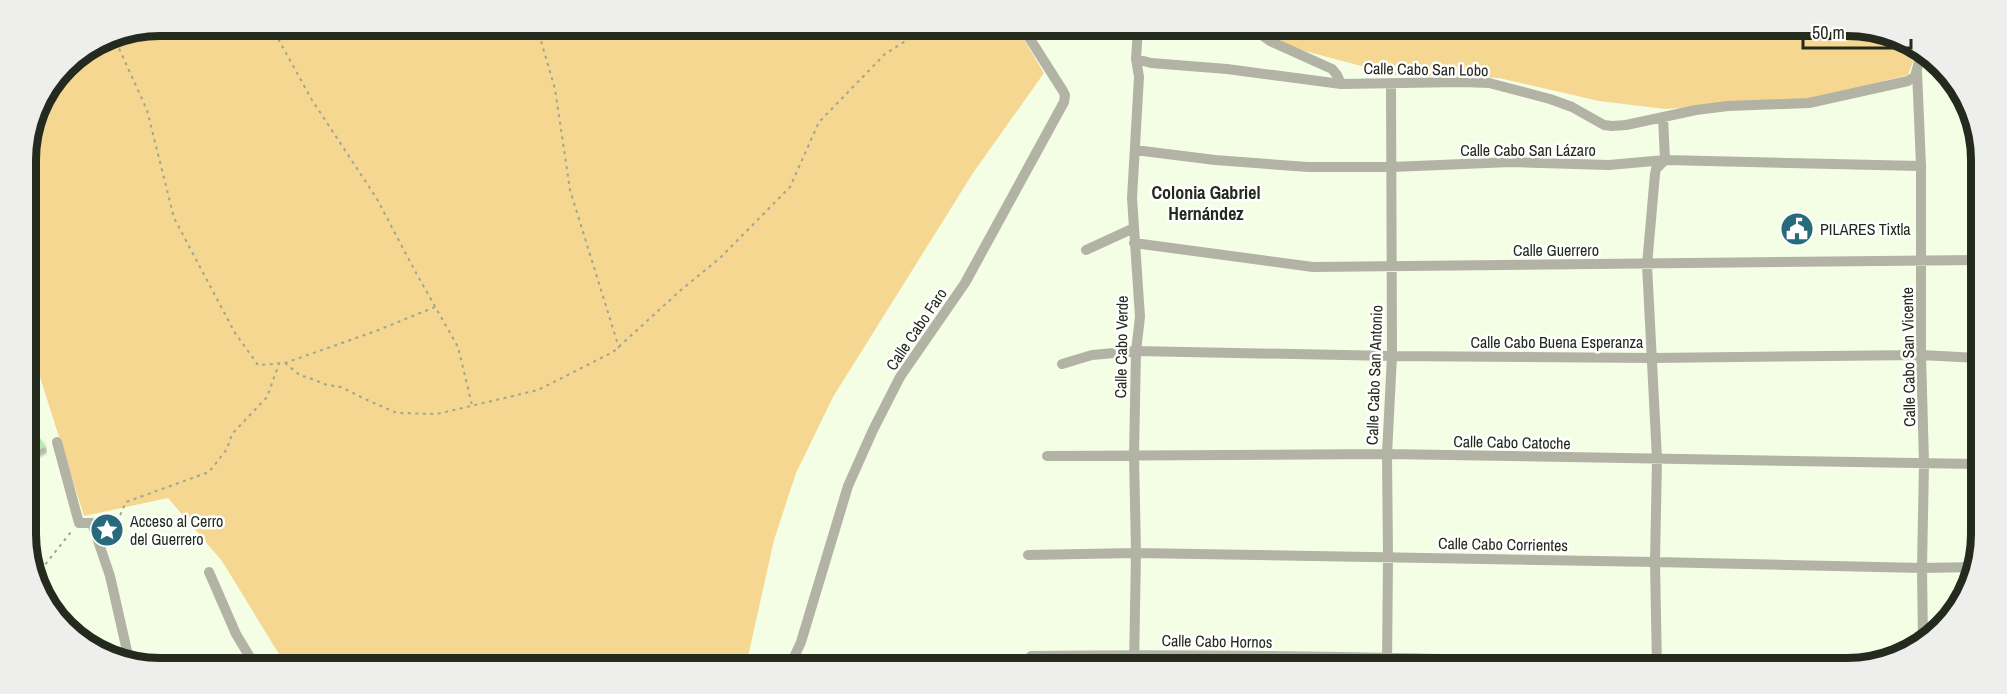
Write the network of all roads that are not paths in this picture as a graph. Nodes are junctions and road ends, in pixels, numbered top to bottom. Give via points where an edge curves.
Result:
1 (1028, 36) edge
2 (1137, 36) edge
3 (1263, 36) edge
4 (1136, 59) junction
5 (1920, 60) edge
6 (1917, 71) junction
7 (1339, 79) junction
8 (1391, 84) junction
9 (1663, 117) junction
10 (1135, 150) junction
11 (1665, 160) junction
12 (1921, 166) junction
13 (1392, 167) junction
14 (1134, 228) junction
15 (1134, 243) junction
16 (1086, 250) dead end
17 (1971, 260) edge
18 (1922, 261) junction
19 (1647, 265) junction
20 (1392, 267) junction
21 (1136, 351) junction
22 (1921, 355) junction
23 (1392, 356) junction
24 (1651, 358) junction
25 (1971, 358) edge
26 (1062, 364) dead end
27 (57, 442) dead end
28 (1387, 454) junction
29 (1134, 455) junction
30 (1047, 456) dead end
31 (1657, 459) junction
32 (1924, 463) junction
33 (1971, 464) edge
34 (1136, 553) junction
35 (1028, 555) dead end
36 (1388, 557) junction
37 (1655, 562) junction
38 (1967, 567) edge
39 (1922, 568) junction
40 (209, 572) dead end
41 (1923, 632) edge
42 (128, 654) edge
43 (1030, 656) dead end
44 (250, 658) edge
45 (794, 658) edge
46 (1072, 658) edge
47 (1134, 658) edge
48 (1387, 658) edge
49 (1657, 658) edge

1 - 45 street, Calle Cabo Faro via 1063,91 1064,102 965,283 900,377 873,430 848,486
2 - 4 street, Calle Cabo Verde
3 - 7 street via 1332,69
4 - 7 street, Calle Cabo San Lobo
4 - 10 street, Calle Cabo Verde via 1139,77
5 - 6 street, Calle Cabo San Vicente
6 - 9 street, Calle Cabo San Lobo via 1908,81 1809,103 1728,106
6 - 12 street, Calle Cabo San Vicente
7 - 8 street, Calle Cabo San Lobo
8 - 9 street, Calle Cabo San Lobo via 1489,83 1550,99 1612,126
8 - 13 street, Calle Cabo San Antonio
9 - 11 street
10 - 13 street, Calle Cabo San Lázaro via 1308,167
10 - 14 street, Calle Cabo Verde
11 - 12 street, Calle Cabo San Lázaro
11 - 13 street, Calle Cabo San Lázaro via 1609,165 1511,162
11 - 19 street via 1655,174
12 - 18 street, Calle Cabo San Vicente
13 - 20 street, Calle Cabo San Antonio
14 - 15 street, Calle Cabo Verde
14 - 16 street
15 - 20 street, Calle Guerrero via 1313,267
15 - 21 street, Calle Cabo Verde via 1140,317
17 - 18 street, Calle Guerrero
18 - 19 street, Calle Guerrero
18 - 22 street, Calle Cabo San Vicente
19 - 20 street, Calle Guerrero
19 - 24 street
20 - 23 street, Calle Cabo San Antonio
21 - 23 street, Calle Cabo Buena Esperanza
21 - 26 street, Calle Cabo Buena Esperanza via 1092,355
21 - 29 street, Calle Cabo Verde
22 - 24 street, Calle Cabo Buena Esperanza
22 - 25 street, Calle Cabo Buena Esperanza
22 - 32 street, Calle Cabo San Vicente
23 - 24 street, Calle Cabo Buena Esperanza
23 - 28 street, Calle Cabo San Antonio
24 - 31 street
27 - 42 street via 79,523 92,524 108,571
28 - 29 street, Calle Cabo Catoche
28 - 31 street, Calle Cabo Catoche
28 - 36 street, Calle Cabo San Antonio
29 - 30 street, Calle Cabo Catoche
29 - 34 street, Calle Cabo Verde
31 - 32 street, Calle Cabo Catoche
31 - 37 street
32 - 33 street, Calle Cabo Catoche
32 - 39 street, Calle Cabo San Vicente
34 - 35 street, Calle Cabo Corrientes
34 - 36 street, Calle Cabo Corrientes
34 - 47 street, Calle Cabo Verde
36 - 37 street, Calle Cabo Corrientes
36 - 48 street, Calle Cabo San Antonio
37 - 39 street, Calle Cabo Corrientes
37 - 49 street
38 - 39 street, Calle Cabo Corrientes
39 - 41 street, Calle Cabo San Vicente
40 - 44 street
43 - 46 street, Calle Cabo Hornos

